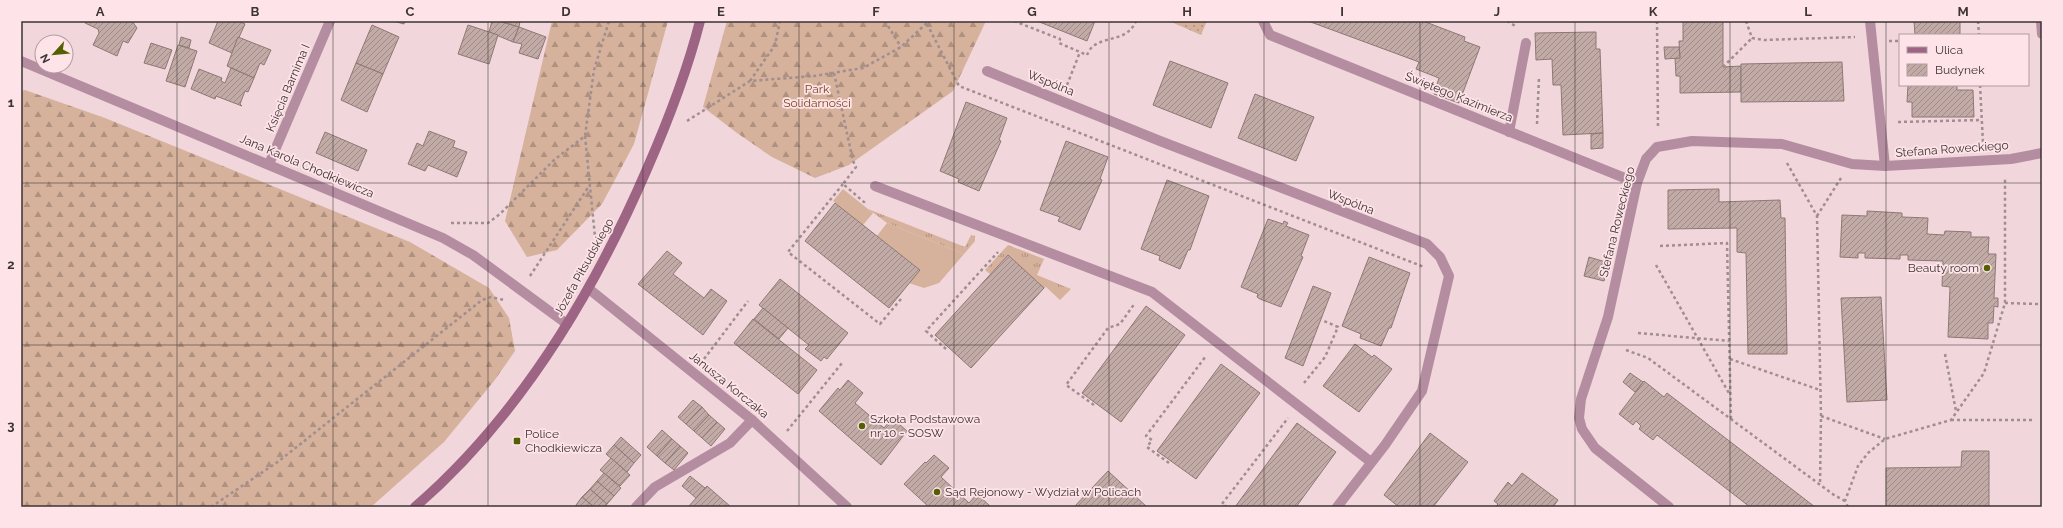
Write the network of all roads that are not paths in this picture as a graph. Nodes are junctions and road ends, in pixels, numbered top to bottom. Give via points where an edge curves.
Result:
1 (330, 21) edge
2 (700, 21) edge
3 (1263, 21) edge
4 (1870, 21) edge
5 (2041, 21) edge
6 (2042, 34) edge
7 (1526, 43) dead end
8 (21, 61) edge
9 (987, 71) dead end
10 (1509, 132) junction
11 (2042, 153) edge
12 (269, 164) junction
13 (1885, 166) junction
14 (1637, 183) junction
15 (875, 186) road end
16 (589, 289) junction
17 (567, 324) junction
18 (752, 420) junction
19 (1371, 462) junction
20 (414, 507) edge
21 (636, 507) edge
22 (847, 507) edge
23 (1337, 507) edge
24 (1669, 507) edge

1 - 12 street, Księcia Barnima I
2 - 16 street, Józefa Piłsudskiego via 665,128 620,230
3 - 10 street, Świętego Kazimierza via 1270,36
4 - 13 street
5 - 6 street
7 - 10 street
8 - 12 street, Jana Karola Chodkiewicza
9 - 19 street, Wspólna via 1427,244 1440,257 1449,276 1422,391
10 - 14 street, Świętego Kazimierza
11 - 13 street, Stefana Roweckiego via 2011,159
12 - 17 street, Jana Karola Chodkiewicza via 443,238 473,255
13 - 14 street, Stefana Roweckiego via 1852,164 1782,144 1692,141 1657,147 1646,159
14 - 24 street, Stefana Roweckiego via 1608,317 1583,389 1579,418 1586,437 1595,448
15 - 19 street via 1152,292
16 - 17 street, Józefa Piłsudskiego
16 - 18 street, Janusza Korczaka
17 - 20 street, Józefa Piłsudskiego via 496,422 446,477
18 - 21 street via 730,443 655,487
18 - 22 street, Janusza Korczaka
19 - 23 street

